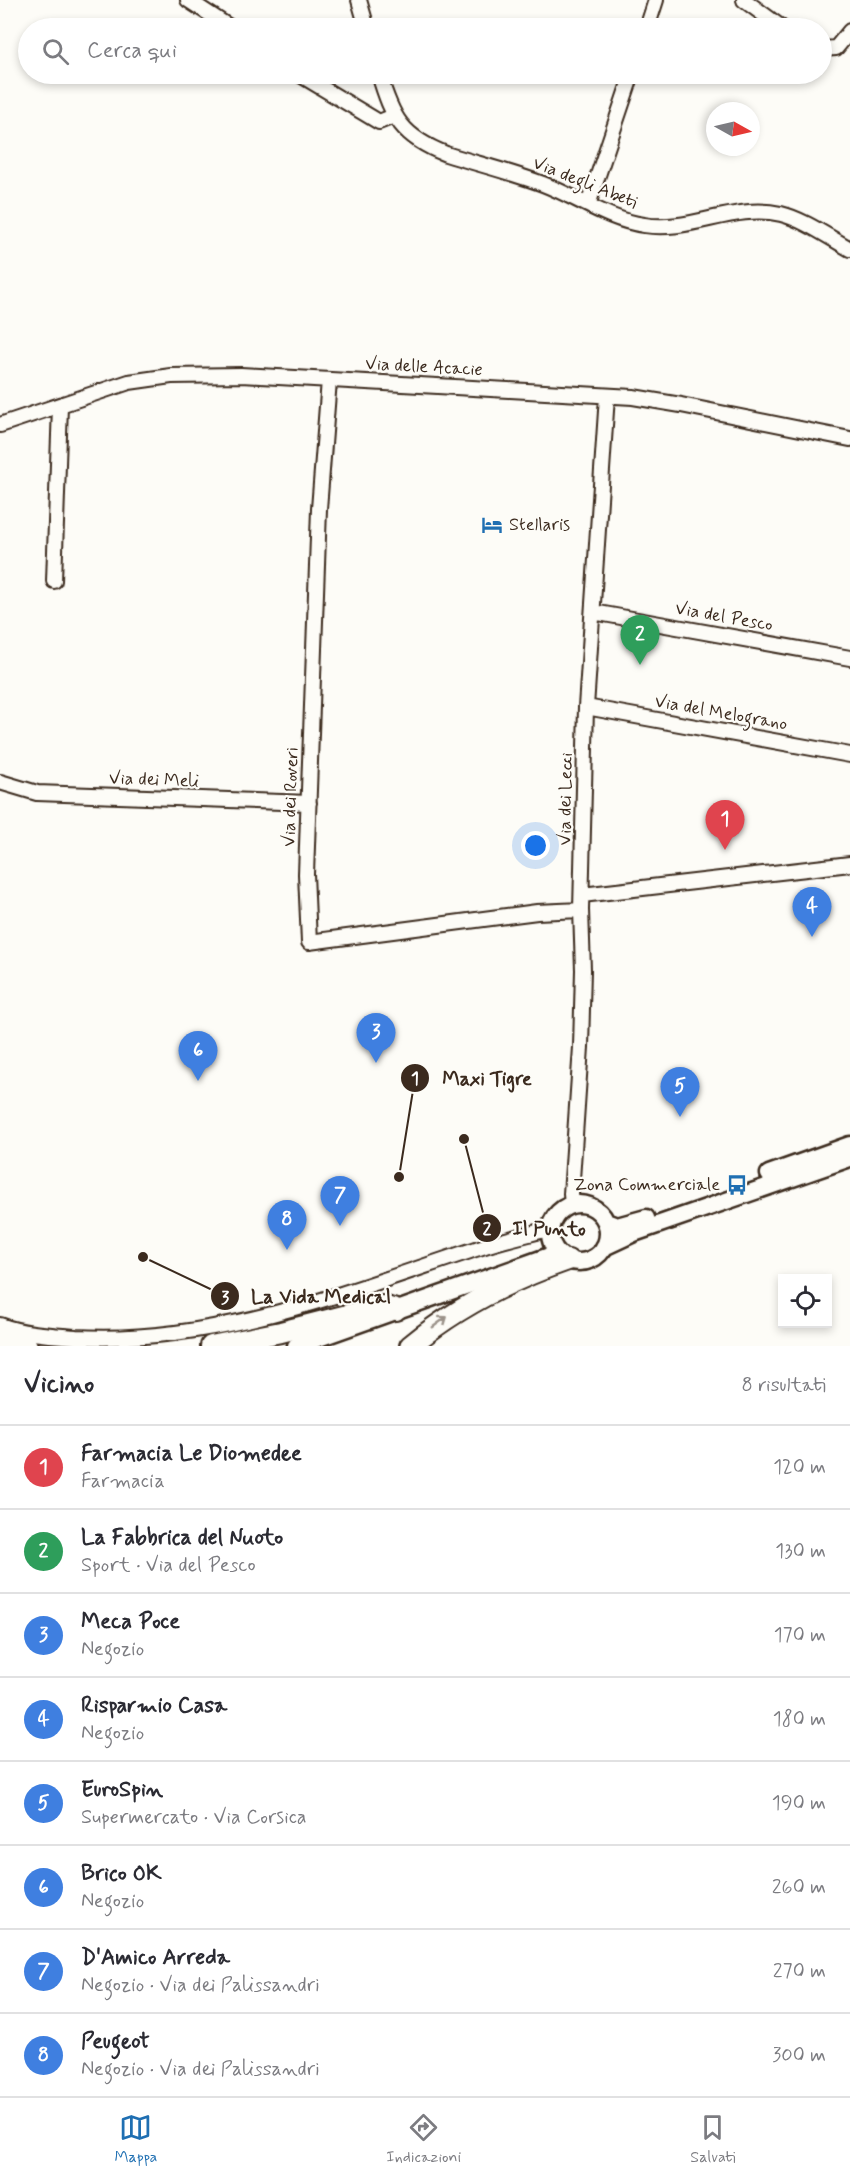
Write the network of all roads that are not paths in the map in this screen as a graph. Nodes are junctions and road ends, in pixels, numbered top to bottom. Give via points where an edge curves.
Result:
1 (188, 0) edge
2 (359, 0) edge
3 (656, 0) edge
4 (744, 0) edge
5 (216, 18) edge
6 (364, 18) edge
7 (650, 18) edge
8 (768, 18) edge
9 (850, 31) edge
10 (832, 48) edge
11 (316, 84) edge
12 (382, 84) edge
13 (629, 84) edge
14 (394, 116) junction
15 (588, 205) junction
16 (850, 249) edge
17 (329, 380) junction
18 (607, 396) junction
19 (60, 406) junction
20 (0, 425) edge
21 (850, 440) edge
22 (54, 581) dead end
23 (592, 612) junction
24 (850, 658) edge
25 (586, 707) junction
26 (850, 755) edge
27 (0, 782) edge
28 (309, 803) junction
29 (850, 864) edge
30 (582, 896) junction
31 (581, 910) junction
32 (850, 1144) edge
33 (850, 1158) edge
34 (572, 1204) junction
35 (606, 1222) junction
36 (549, 1229) junction
37 (604, 1247) junction
38 (563, 1257) junction
39 (396, 1310) junction
40 (0, 1325) edge
41 (211, 1346) edge
42 (296, 1346) edge
43 (410, 1346) edge

1 - 5 street
2 - 6 street
3 - 7 street
4 - 8 street
9 - 10 street
11 - 14 street via 379,122
12 - 14 street, Via degli Abeti
13 - 15 street
14 - 15 street, Via degli Abeti via 405,130 431,148 544,184
15 - 16 street, Via degli Abeti via 647,226 753,211 781,214
17 - 18 street, Via delle Acacie
17 - 19 street, Via delle Acacie via 171,376 129,382
17 - 28 street, Via dei Roveri via 319,509
18 - 21 street, Via delle Acacie via 681,405
18 - 23 street, Via dei Lecci
19 - 20 street, Via delle Acacie
19 - 22 street
23 - 24 street, Via del Pesco
23 - 25 street, Via dei Lecci
25 - 26 street, Via del Melograno
25 - 30 street, Via dei Lecci
27 - 28 street, Via dei Meli via 37,793
28 - 31 street, Via dei Roveri via 309,942 537,912
29 - 30 street
30 - 31 street, Via dei Lecci
31 - 34 street, Via dei Lecci via 581,1047
32 - 35 main road via 632,1223 617,1226
33 - 37 main road
34 - 35 main road via 595,1208
34 - 36 main road via 556,1213
35 - 37 main road via 608,1237
36 - 38 main road via 551,1243
36 - 40 street via 223,1326 148,1337 93,1338 42,1335
37 - 38 main road via 586,1262
38 - 39 main road
43 -> 38 highway via 451,1314
39 - 41 highway via 382,1306
39 - 42 main road

